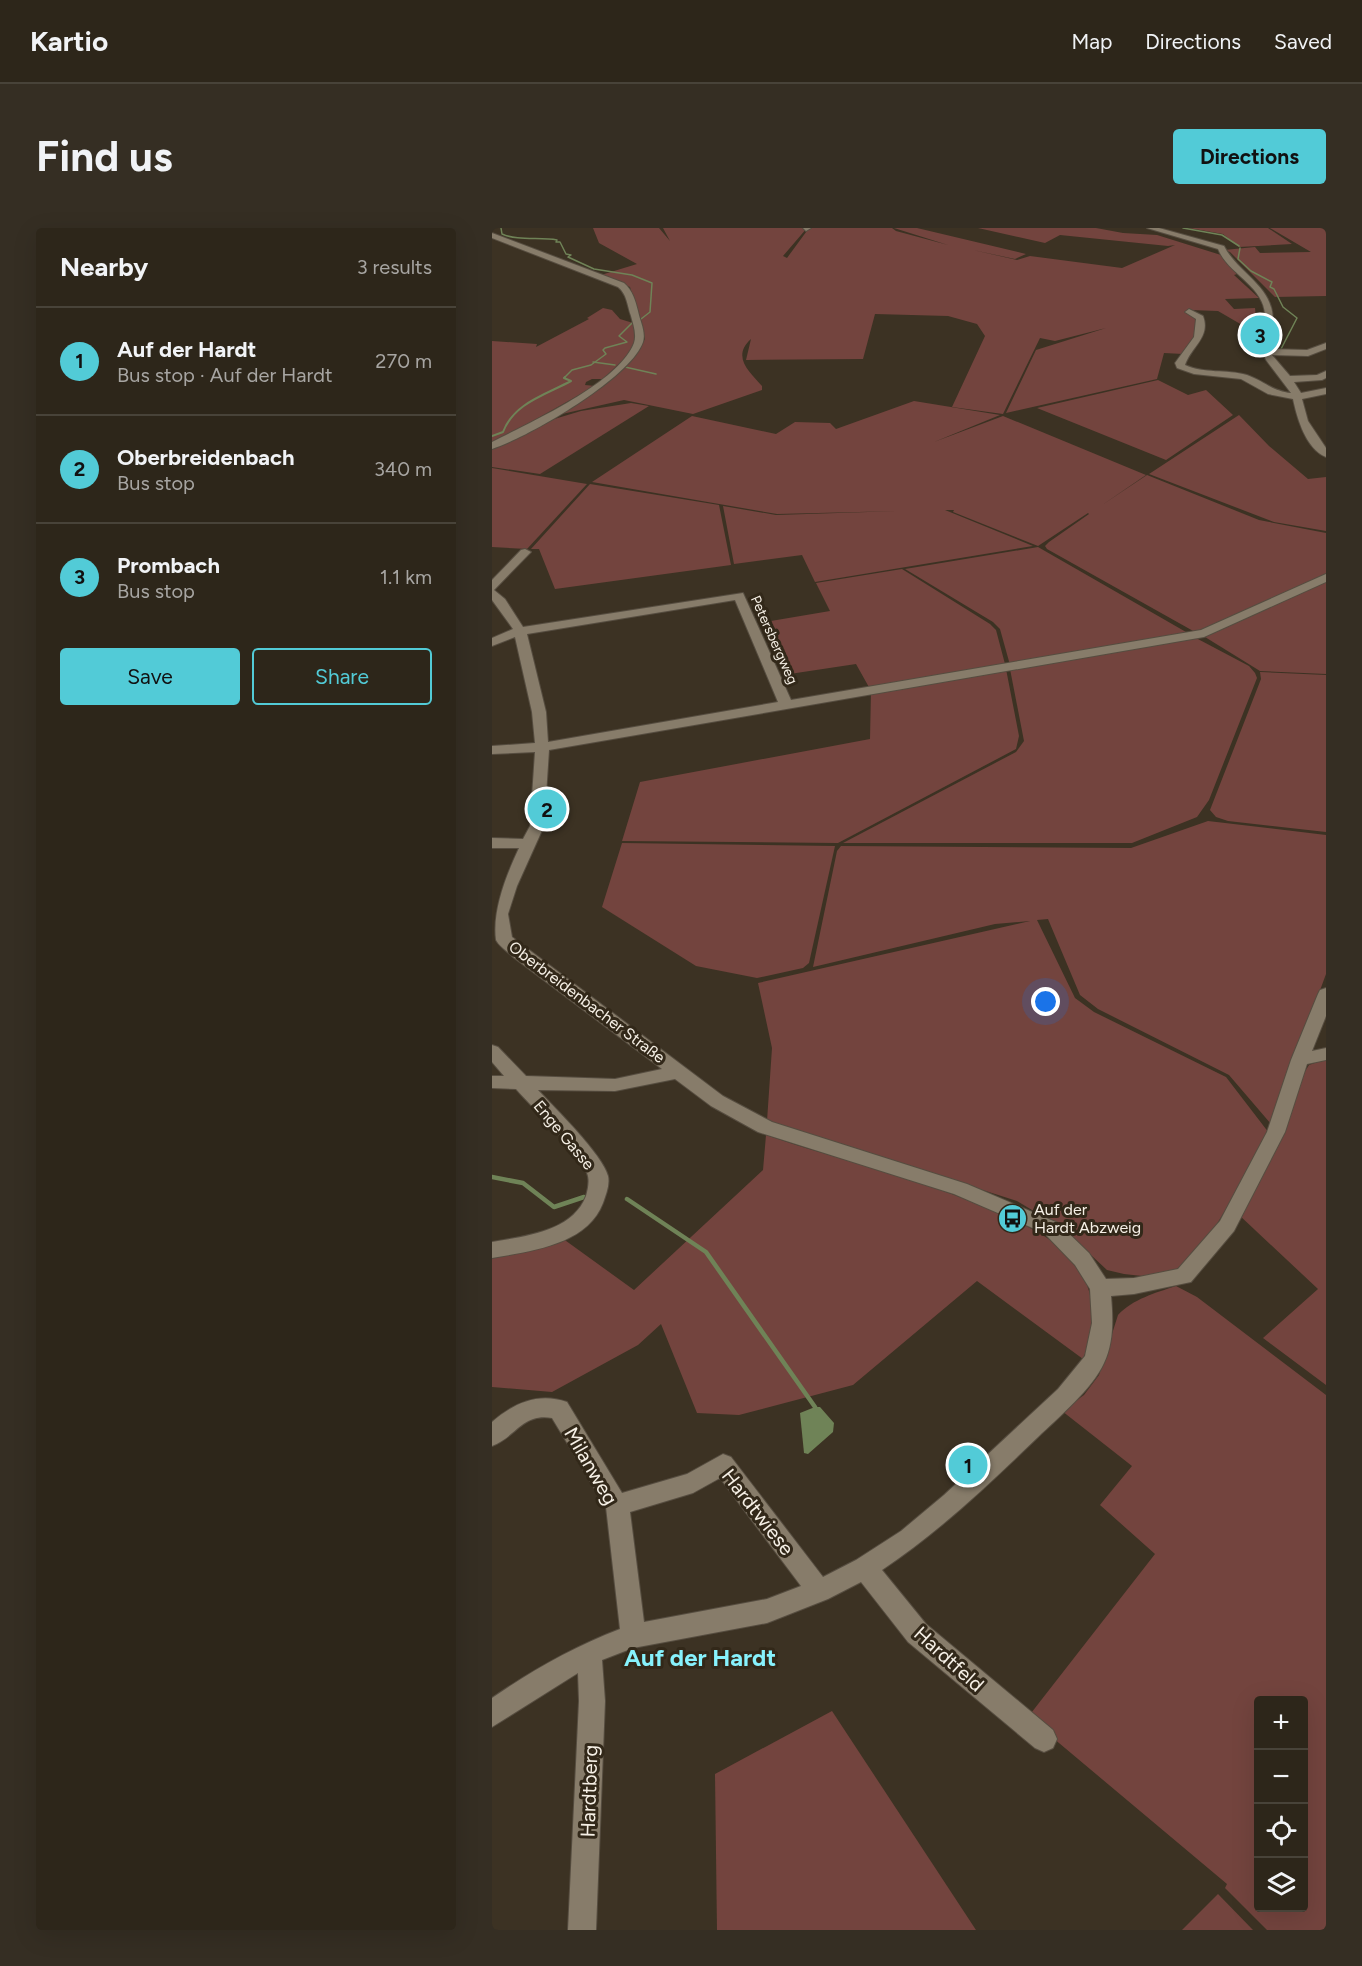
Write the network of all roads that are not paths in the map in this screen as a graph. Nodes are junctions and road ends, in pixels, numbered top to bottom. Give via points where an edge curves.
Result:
1 (1151, 228) edge
2 (492, 236) edge
3 (1189, 312) dead end
4 (1248, 330) dead end
5 (1326, 346) edge
6 (1265, 348) junction
7 (1326, 374) edge
8 (1287, 379) junction
9 (1326, 390) edge
10 (1298, 396) junction
11 (1311, 436) junction
12 (1326, 438) edge
13 (492, 446) edge
14 (1326, 454) edge
15 (525, 552) dead end
16 (1326, 578) edge
17 (492, 587) edge
18 (492, 593) edge
19 (520, 631) junction
20 (492, 642) edge
21 (786, 705) junction
22 (542, 747) junction
23 (492, 750) edge
24 (492, 843) edge
25 (528, 844) junction
26 (498, 942) edge
27 (1326, 994) edge
28 (492, 1051) edge
29 (1326, 1054) edge
30 (1300, 1060) junction
31 (678, 1072) junction
32 (492, 1082) edge
33 (520, 1084) junction
34 (492, 1250) edge
35 (1100, 1288) junction
36 (492, 1436) edge
37 (617, 1505) junction
38 (865, 1569) junction
39 (819, 1592) junction
40 (633, 1636) junction
41 (589, 1653) junction
42 (492, 1714) edge
43 (1044, 1739) dead end
44 (582, 1930) edge

1 - 6 street via 1221,248 1268,307
2 - 13 street via 621,285 629,294 640,333 633,355 594,390
3 - 10 street via 1200,318 1203,328 1179,366 1193,372 1254,380 1269,392
4 - 6 street
5 - 6 street via 1308,353
6 - 8 street via 1277,371
7 - 8 street via 1319,378
8 - 10 street
9 - 10 street
10 - 11 street via 1301,416
11 - 12 street
11 - 14 street
15 - 17 street
16 - 21 street via 1204,633
18 - 19 street, Oberbreidenbacher Straße
19 - 20 street
19 - 21 street, Petersbergweg via 739,596
19 - 22 street, Oberbreidenbacher Straße via 539,712
21 - 22 street, Petersbergweg
22 - 23 street, Petersbergweg
22 - 25 street, Oberbreidenbacher Straße via 537,826
24 - 25 street
25 - 26 street, Oberbreidenbacher Straße via 500,914
26 - 31 street, Oberbreidenbacher Straße
27 - 30 street
28 - 33 street, Enge Gasse
29 - 30 street
30 - 35 street via 1276,1132 1227,1227 1184,1276
31 - 33 street via 615,1085
31 - 35 street, Oberbreidenbacher Straße via 717,1101 765,1127 951,1186 1052,1228 1082,1259
32 - 33 street
33 - 34 street, Enge Gasse via 582,1150 598,1175 598,1189 589,1213 567,1229 543,1241
35 - 38 street via 1104,1323 1095,1360 1066,1396 945,1509
36 - 37 street, Milanweg via 524,1409 559,1409
37 - 39 street, Hardtwiese via 693,1483 723,1464
37 - 40 street, Milanweg
38 - 39 street
38 - 43 street, Hardtfeld via 917,1633
39 - 40 street via 766,1611
40 - 41 street
41 - 42 street via 543,1678
41 - 44 street, Hardtberg via 592,1701

